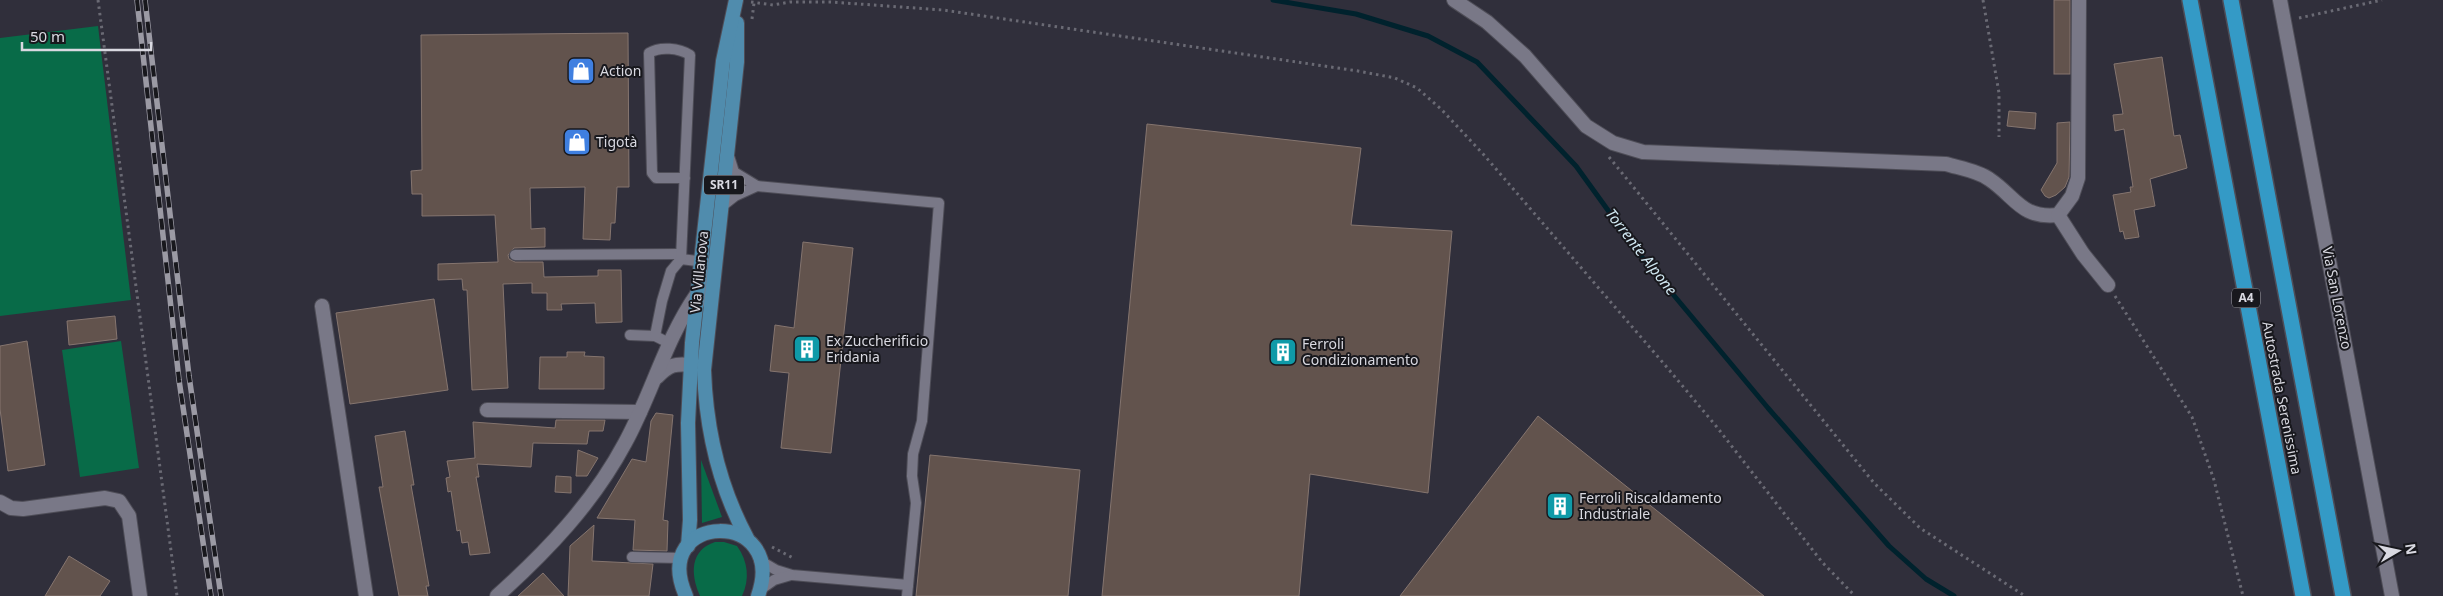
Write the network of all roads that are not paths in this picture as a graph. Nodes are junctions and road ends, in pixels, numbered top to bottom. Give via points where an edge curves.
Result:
1 (736, 0) edge
2 (1454, 0) edge
3 (2079, 0) edge
4 (2190, 0) edge
5 (2231, 0) edge
6 (2280, 0) edge
7 (727, 151) junction
8 (685, 178) junction
9 (757, 186) junction
10 (721, 208) junction
11 (2058, 215) junction
12 (515, 255) dead end
13 (681, 257) junction
14 (700, 261) junction
15 (2108, 285) road end
16 (697, 294) junction
17 (322, 306) dead end
18 (711, 310) junction
19 (630, 335) dead end
20 (655, 336) junction
21 (669, 342) junction
22 (691, 365) junction
23 (657, 376) junction
24 (487, 410) dead end
25 (640, 412) junction
26 (0, 502) edge
27 (747, 538) junction
28 (688, 546) junction
29 (632, 557) dead end
30 (681, 558) junction
31 (759, 560) junction
32 (792, 575) junction
33 (908, 585) junction
34 (759, 593) edge
35 (140, 596) edge
36 (366, 596) edge
37 (496, 596) edge
38 (686, 596) edge
39 (907, 596) edge
40 (2303, 596) edge
41 (2342, 596) edge
42 (2392, 596) edge

1 - 7 main road, Via Villanova / SR11 via 737,62
1 - 14 main road, Via Villanova / SR11 via 723,61
2 - 11 street via 1487,22 1525,56 1586,126 1613,142 1643,152 1946,164 1988,178 2022,207 2041,217
3 - 11 street via 2078,178 2072,196
4 - 40 highway, Autostrada Serenissima / A4
5 - 41 highway, Autostrada Serenissima
6 - 42 street, Via San Lorenzo
7 - 9 lane via 734,172
7 - 10 main road, Via Villanova / SR11
8 - 8 lane via 656,178 652,173 649,53 656,49 682,50 690,55
8 - 13 lane
9 - 10 lane via 735,196
9 - 33 lane via 939,203 922,422 913,454 916,503
10 - 18 main road, Via Villanova / SR11
11 - 15 street
12 - 13 lane
13 - 14 lane
13 - 20 lane via 671,271
14 - 16 main road, Via Villanova / SR11
14 - 18 lane via 707,264 705,297
16 - 21 street
16 - 22 main road, Via Villanova / SR11
17 - 36 street
18 - 27 main road, Via Villanova / SR11 via 705,400 720,477
19 - 20 lane
20 - 21 lane
21 - 23 street
22 - 23 street via 674,364
22 - 28 main road, Via Villanova / SR11
23 - 25 street
24 - 25 street
25 - 37 street via 626,443 587,502 556,540
26 - 35 street via 11,508 23,509 105,498 119,501 129,516
27 - 28 main road via 736,532 708,532
27 - 31 main road, SR11
28 - 30 main road, SR11
29 - 30 lane
30 - 38 main road
31 - 32 lane
31 - 34 main road, SR11 via 762,575
32 - 33 lane
32 - 34 lane via 774,580
33 - 39 lane

